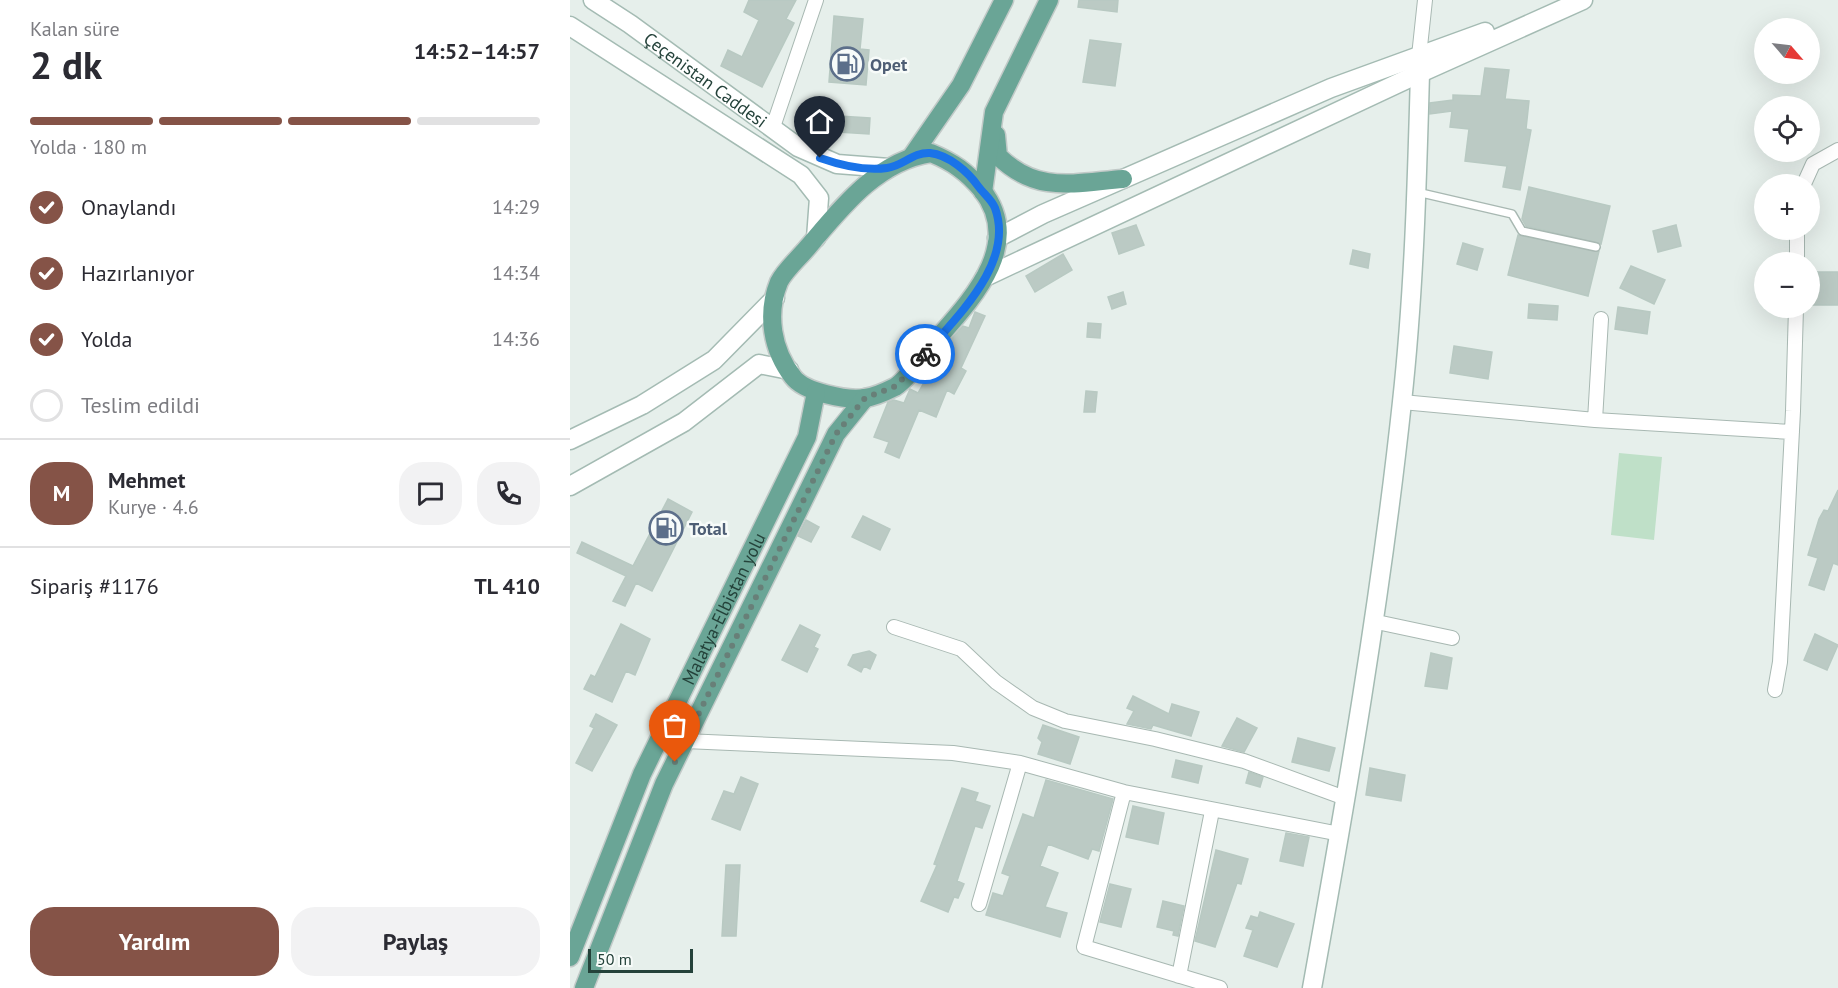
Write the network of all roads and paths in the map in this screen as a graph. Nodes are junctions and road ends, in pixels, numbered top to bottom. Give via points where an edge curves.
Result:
1 (593, 0) edge
2 (816, 0) edge
3 (1004, 0) edge
4 (1049, 0) edge
5 (1425, 0) edge
6 (1575, 0) edge
7 (1583, 0) edge
8 (570, 26) edge
9 (1420, 64) junction
10 (994, 112) junction
11 (773, 127) junction
12 (1838, 150) edge
13 (912, 156) junction
14 (889, 168) junction
15 (1808, 174) edge
16 (1123, 179) junction
17 (983, 192) junction
18 (1417, 192) junction
19 (816, 238) junction
20 (997, 238) junction
21 (1596, 247) dead end
22 (985, 277) junction
23 (775, 298) junction
24 (1796, 318) edge
25 (1602, 319) dead end
26 (789, 370) junction
27 (816, 392) junction
28 (865, 398) junction
29 (1402, 402) junction
30 (1595, 420) junction
31 (1792, 432) junction
32 (570, 440) edge
33 (570, 486) edge
34 (1372, 621) junction
35 (894, 627) dead end
36 (1452, 638) dead end
37 (1776, 690) dead end
38 (685, 741) junction
39 (1020, 763) junction
40 (1124, 792) junction
41 (1345, 798) junction
42 (1212, 811) junction
43 (1340, 834) junction
44 (979, 904) dead end
45 (570, 957) edge
46 (1179, 976) junction
47 (584, 988) edge
48 (1220, 988) edge
49 (1312, 988) edge

1 - 11 main road, Çeçenistan Caddesi
2 - 11 street
3 - 13 main road via 961,85
4 - 10 main road
5 - 9 street
6 - 9 main road
7 - 9 main road
8 - 19 main road, Çeçenistan Caddesi via 801,175 819,198
9 - 16 main road via 1331,88
9 - 18 main road
9 - 22 main road
10 - 16 main road via 998,156 1014,172 1052,185
10 - 17 main road
11 - 14 main road, Çeçenistan Caddesi via 798,147 837,164
12 - 15 street via 1813,164
13 - 14 main road
13 - 17 main road via 931,153 950,161 970,175
14 - 19 main road via 846,202
16 - 20 main road
17 - 20 main road via 994,206
18 - 21 lane via 1512,214 1522,231
18 - 29 main road
19 - 23 main road via 780,281
20 - 22 main road via 997,250
22 - 28 main road via 966,306 896,386
23 - 26 main road via 771,325
23 - 32 main road via 714,360 642,405
24 - 31 street
25 - 30 street
26 - 27 main road via 794,378
26 - 33 main road via 759,364 684,422
27 - 28 main road
27 - 45 main road, Malatya-Elbistan yolu via 807,437 642,774
28 - 38 main road, Malatya-Elbistan yolu via 836,434
29 - 30 street
29 - 34 main road
30 - 31 street
31 - 37 street
34 - 36 street
34 - 41 main road
35 - 41 street via 961,649 996,682 1033,708 1065,721 1244,762
38 - 39 street via 953,753
38 - 47 main road, Malatya-Elbistan yolu via 664,784
39 - 40 street
39 - 44 street
40 - 42 street
40 - 46 street via 1084,948
41 - 43 main road
42 - 43 street
42 - 46 street
43 - 49 main road
46 - 48 street

